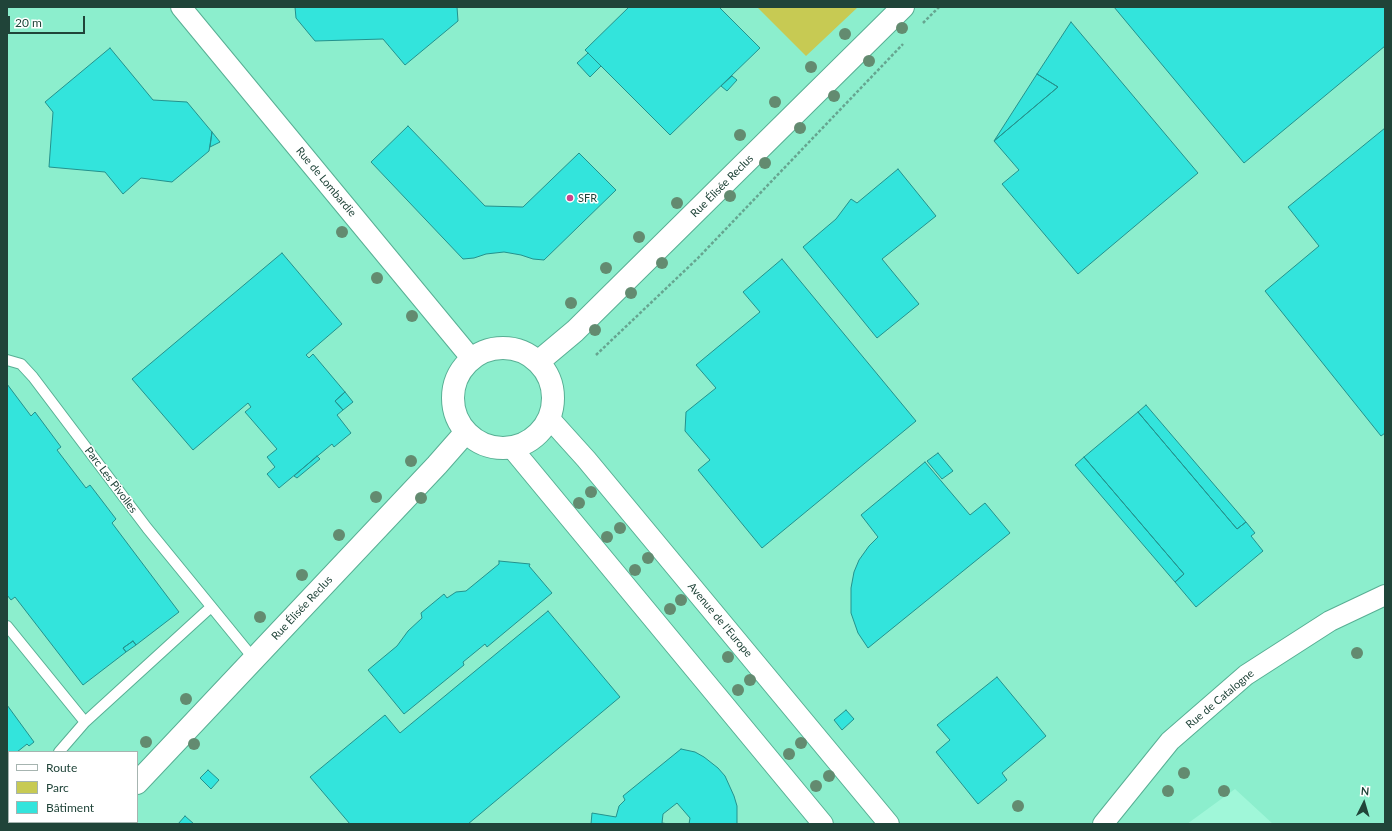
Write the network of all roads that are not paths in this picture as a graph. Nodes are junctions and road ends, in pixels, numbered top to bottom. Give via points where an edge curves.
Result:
1 (181, 7) edge
2 (903, 7) edge
3 (471, 358) junction
4 (7, 360) edge
5 (538, 362) junction
6 (549, 418) junction
7 (466, 432) junction
8 (511, 447) junction
9 (1385, 595) edge
10 (211, 607) junction
11 (7, 626) edge
12 (254, 659) junction
13 (85, 722) junction
14 (60, 751) edge
15 (138, 782) edge
16 (823, 824) edge
17 (889, 824) edge
18 (1103, 824) edge

1 - 3 street, Rue de Lombardie
2 - 5 street, Rue Élisée Reclus via 575,331
3 - 5 street via 484,351 513,348 527,353
3 - 7 street via 460,370 453,386 452,402 456,418
4 - 10 lane, Parc Les Pivolles via 21,364 33,377 147,528
5 - 6 street via 547,374 552,389 553,404
6 - 8 street via 540,432 527,442
6 - 17 street, Avenue de l'Europe via 586,459
7 - 8 street via 479,442 494,448
7 - 12 street, Rue Élisée Reclus
8 - 16 street
9 - 18 street, Rue de Catalogne via 1330,621 1246,675 1170,741
10 - 12 lane, Parc Les Pivolles
10 - 13 lane
11 - 13 lane
12 - 15 street, Rue Élisée Reclus
13 - 14 lane

